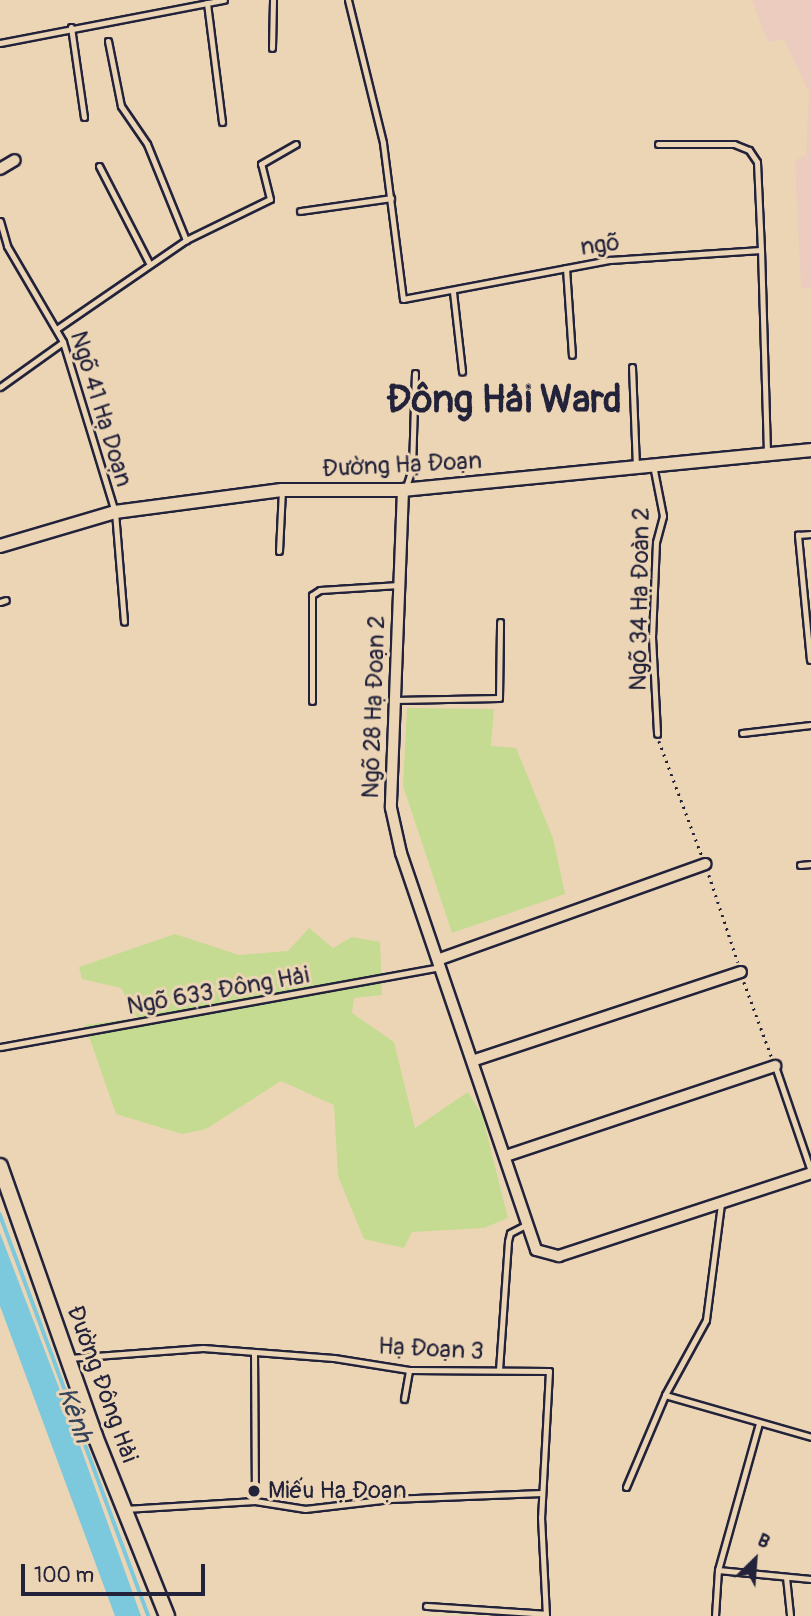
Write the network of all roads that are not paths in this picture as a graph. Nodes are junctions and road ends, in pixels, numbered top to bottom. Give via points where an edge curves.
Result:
1 (220, 0) edge
2 (274, 0) edge
3 (348, 0) edge
4 (207, 3) junction
5 (71, 27) junction
6 (108, 41) dead end
7 (0, 43) edge
8 (272, 48) dead end
9 (84, 117) dead end
10 (222, 122) dead end
11 (296, 144) dead end
12 (658, 144) dead end
13 (15, 160) dead end
14 (99, 166) dead end
15 (0, 169) edge
16 (391, 198) junction
17 (300, 211) dead end
18 (0, 221) edge
19 (186, 240) junction
20 (761, 250) junction
21 (149, 262) junction
22 (566, 268) junction
23 (453, 292) junction
24 (58, 328) junction
25 (63, 342) junction
26 (572, 355) dead end
27 (632, 367) dead end
28 (461, 371) dead end
29 (415, 373) dead end
30 (0, 387) edge
31 (811, 450) edge
32 (767, 451) junction
33 (653, 465) junction
34 (636, 466) junction
35 (282, 490) junction
36 (403, 490) junction
37 (115, 512) junction
38 (811, 534) edge
39 (0, 546) edge
40 (279, 551) dead end
41 (399, 585) junction
42 (124, 622) dead end
43 (500, 622) dead end
44 (810, 660) edge
45 (395, 699) junction
46 (312, 701) dead end
47 (811, 725) edge
48 (742, 733) dead end
49 (657, 734) road end
50 (705, 864) road end
51 (811, 864) edge
52 (800, 866) dead end
53 (441, 963) junction
54 (741, 972) road end
55 (0, 1047) edge
56 (475, 1060) junction
57 (775, 1066) joint
58 (506, 1156) junction
59 (811, 1172) edge
60 (2, 1176) edge
61 (722, 1204) junction
62 (526, 1225) junction
63 (254, 1352) junction
64 (66, 1358) junction
65 (409, 1370) junction
66 (499, 1370) junction
67 (665, 1395) junction
68 (404, 1399) dead end
69 (760, 1423) junction
70 (811, 1437) edge
71 (626, 1487) dead end
72 (542, 1493) junction
73 (254, 1501) junction
74 (125, 1509) junction
75 (718, 1570) junction
76 (786, 1577) junction
77 (811, 1579) edge
78 (426, 1606) dead end
79 (546, 1615) edge
80 (167, 1616) edge
81 (715, 1616) edge
82 (790, 1616) edge

1 - 4 lane
2 - 8 lane
3 - 16 lane, ngõ via 383,142
4 - 5 lane
4 - 10 lane
5 - 7 lane
5 - 9 lane
6 - 19 lane via 121,106 146,144
11 - 19 lane via 261,164 270,199
12 - 20 lane via 734,144 749,150 757,162
13 - 15 street
14 - 21 lane
16 - 17 lane
16 - 23 lane, ngõ via 402,299
18 - 24 lane, Ngõ 41 Hạ Doạn via 7,246
19 - 21 lane
20 - 22 lane, ngõ via 610,260
20 - 32 lane
21 - 24 lane
22 - 23 lane, ngõ
22 - 26 lane
23 - 28 lane
24 - 25 lane, Ngõ 41 Hạ Doạn
25 - 30 lane
25 - 37 lane, Ngõ 41 Hạ Doạn
27 - 34 lane
29 - 36 lane via 412,468
31 - 32 street, Đường Hạ Đoạn
32 - 33 street, Đường Hạ Đoạn
33 - 34 street, Đường Hạ Đoạn
33 - 49 lane, Ngõ 34 Hạ Đoàn 2 via 663,516 656,542 652,637
34 - 36 street, Đường Hạ Đoạn
35 - 36 street, Đường Hạ Đoạn
35 - 37 street, Đường Hạ Đoạn
35 - 40 lane
36 - 41 street, Ngõ 28 Hạ Đoạn 2
37 - 39 street, Đường Hạ Đoạn
37 - 42 lane, Ngõ 41 Hạ Doạn
38 - 44 lane via 798,535
41 - 45 street, Ngõ 28 Hạ Đoạn 2
41 - 46 lane via 320,590 312,596
43 - 45 lane via 499,698
45 - 53 street, Ngõ 28 Hạ Đoạn 2 via 391,808 401,853
47 - 48 lane
50 - 53 street
51 - 52 lane
53 - 55 lane, Ngõ 633 Đông Hải
53 - 56 street, Ngõ 28 Hạ Đoạn 2
54 - 56 street
56 - 58 street, Ngõ 28 Hạ Đoạn 2
57 - 58 street
57 - 59 lane
58 - 62 street, Ngõ 28 Hạ Đoạn 2
59 - 61 street
60 - 64 main road, Đường Đông Hải
61 - 62 street, Ngõ 28 Hạ Đoạn 2 via 559,1256 536,1250
61 - 67 lane via 706,1320
62 - 66 lane via 510,1233 508,1241
63 - 64 lane, Hạ Đoạn 3 via 202,1348
63 - 65 lane, Hạ Đoạn 3
63 - 73 lane
64 - 74 main road, Đường Đông Hải
65 - 66 lane, Hạ Đoạn 3
65 - 68 lane
66 - 72 lane, Hạ Đoạn 3 via 545,1370 551,1374
67 - 69 lane
67 - 71 lane
69 - 70 lane
69 - 75 lane
72 - 73 lane via 390,1499 305,1509
72 - 79 lane, Hạ Đoạn 3
73 - 74 lane
74 - 80 main road, Đường Đông Hải
75 - 76 lane
75 - 81 lane
76 - 77 lane
76 - 82 lane
78 - 79 lane

